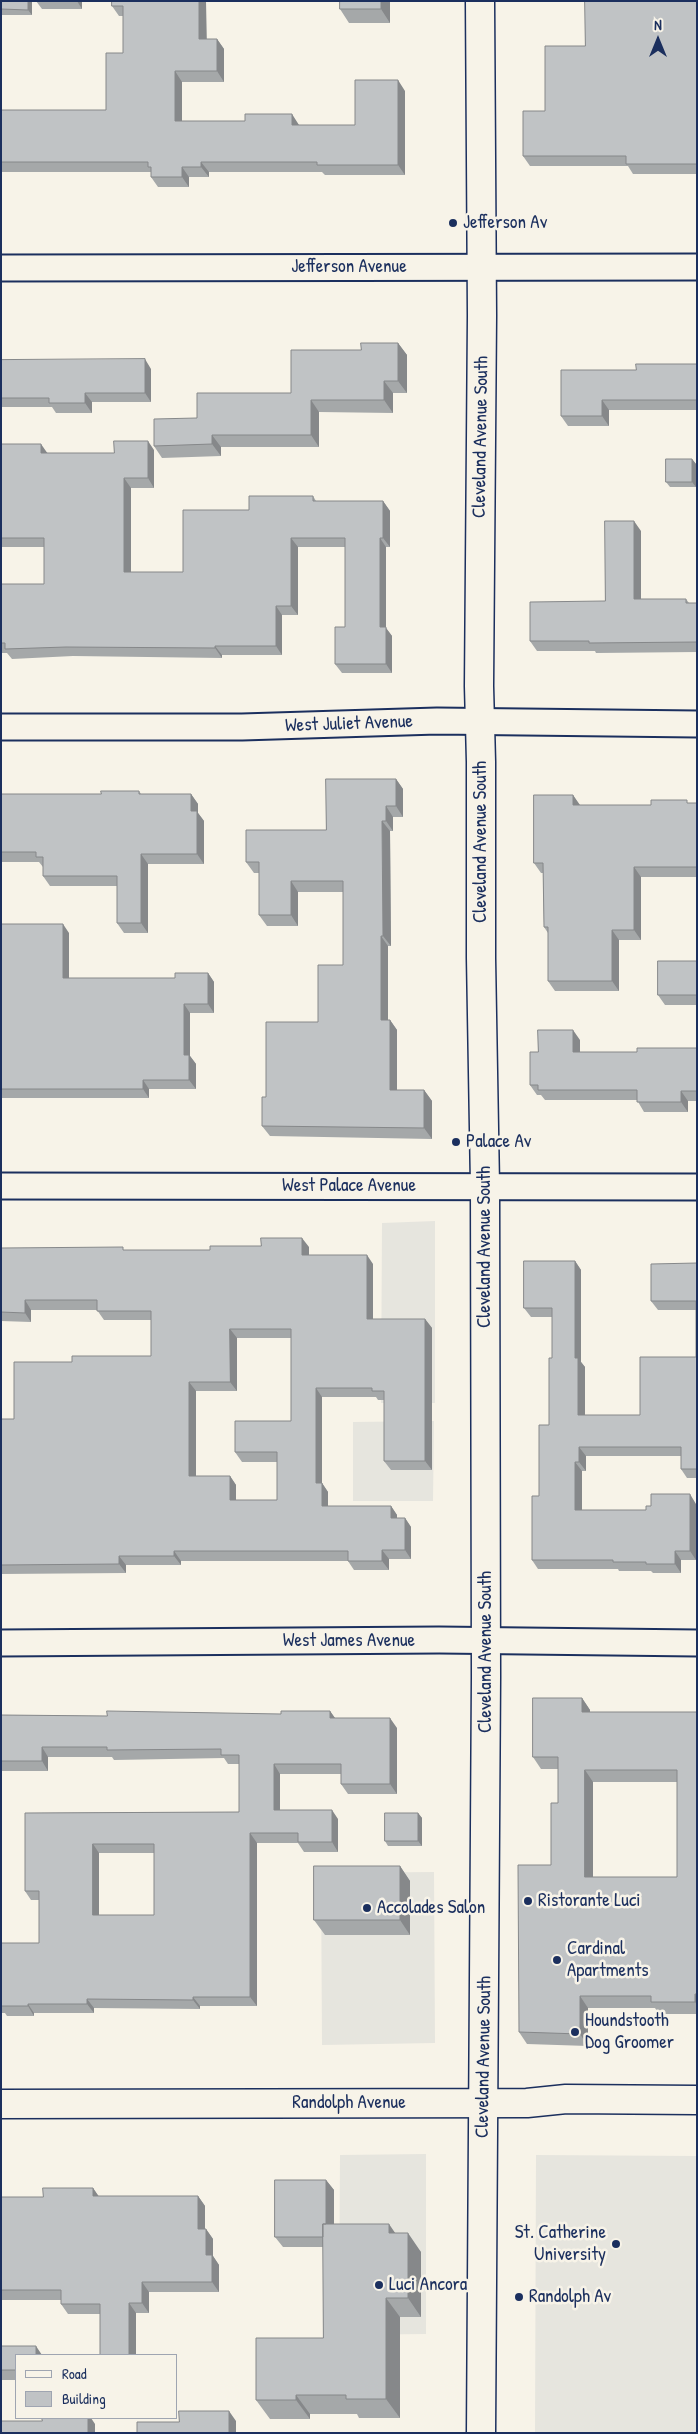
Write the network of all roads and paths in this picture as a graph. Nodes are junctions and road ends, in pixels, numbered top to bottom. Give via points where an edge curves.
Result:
1 (480, 1) edge
2 (482, 266) junction
3 (697, 267) edge
4 (1, 268) edge
5 (480, 722) junction
6 (697, 724) edge
7 (1, 727) edge
8 (485, 1185) junction
9 (1, 1186) edge
10 (697, 1186) edge
11 (485, 1642) junction
12 (697, 1642) edge
13 (1, 1643) edge
14 (697, 2100) edge
15 (484, 2102) junction
16 (1, 2104) edge
17 (480, 2433) edge

1 - 2 street, Cleveland Avenue South
2 - 3 street, Jefferson Avenue
2 - 4 street, Jefferson Avenue
2 - 5 street, Cleveland Avenue South
5 - 6 street, West Juliet Avenue
5 - 7 street, West Juliet Avenue via 242,727
5 - 8 street, Cleveland Avenue South
8 - 9 street, West Palace Avenue
8 - 10 street, West Palace Avenue
8 - 11 street, Cleveland Avenue South
11 - 12 street, West James Avenue
11 - 13 street, West James Avenue
11 - 15 street, Cleveland Avenue South
14 - 15 street, Randolph Avenue
15 - 16 street, Randolph Avenue
15 - 17 street, Cleveland Avenue South

